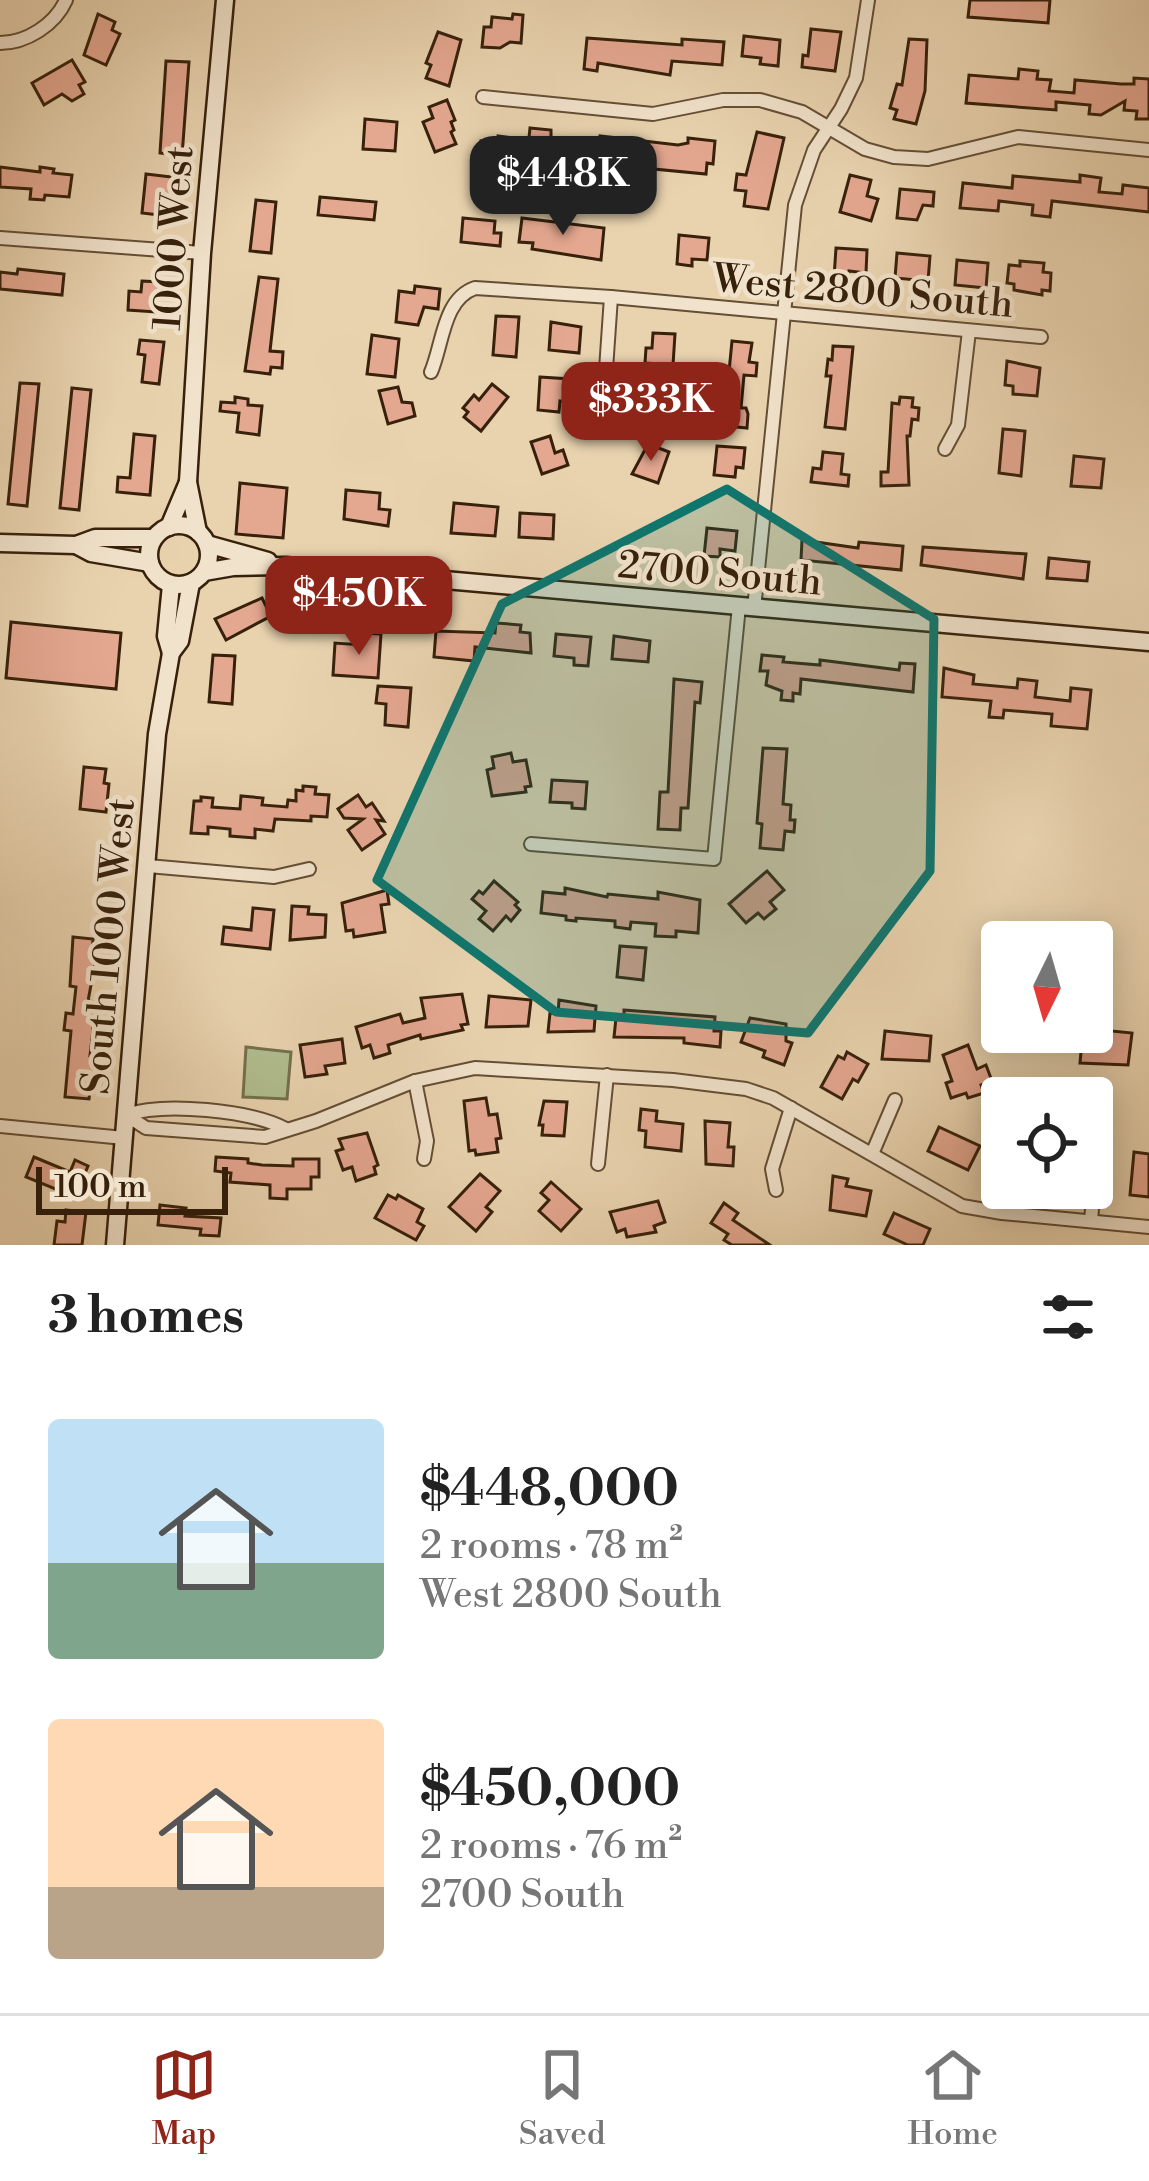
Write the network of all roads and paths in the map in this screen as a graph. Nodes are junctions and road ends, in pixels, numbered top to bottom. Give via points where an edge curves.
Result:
1 (66, 0) edge
2 (225, 0) edge
3 (868, 0) edge
4 (0, 43) edge
5 (483, 97) dead end
6 (827, 128) junction
7 (1149, 150) edge
8 (0, 238) edge
9 (202, 253) junction
10 (611, 296) junction
11 (785, 314) junction
12 (970, 331) junction
13 (1041, 337) dead end
14 (430, 372) dead end
15 (602, 427) dead end
16 (945, 449) dead end
17 (188, 482) junction
18 (162, 532) junction
19 (203, 538) junction
20 (0, 543) edge
21 (76, 545) junction
22 (150, 563) junction
23 (286, 566) junction
24 (198, 577) junction
25 (171, 584) junction
26 (746, 607) junction
27 (1149, 642) edge
28 (171, 652) junction
29 (531, 844) dead end
30 (148, 866) junction
31 (309, 868) dead end
32 (607, 1075) junction
33 (416, 1081) junction
34 (895, 1100) dead end
35 (791, 1108) junction
36 (126, 1115) junction
37 (0, 1126) edge
38 (124, 1138) junction
39 (872, 1154) junction
40 (424, 1159) dead end
41 (598, 1164) dead end
42 (776, 1190) dead end
43 (1092, 1209) edge
44 (1091, 1220) junction
45 (1149, 1227) edge
46 (115, 1245) edge

1 - 4 street via 36,32
2 - 9 main road, 1000 West
3 - 6 street via 856,78
5 - 6 street via 653,114 760,100
6 - 7 street via 894,157 928,159 1018,137
6 - 11 street via 795,205
8 - 9 street
9 - 17 main road, 1000 West
10 - 11 street, West 2800 South
10 - 14 street, West 2800 South via 466,292 448,312
10 - 15 street
11 - 12 street, West 2800 South
11 - 26 street
12 - 13 street, West 2800 South
12 - 16 street via 958,425
17 - 18 main road
17 - 19 main road
18 - 19 main road via 184,526
18 - 21 main road
18 - 22 main road
19 - 23 main road
19 - 24 main road via 209,558
20 - 21 main road
21 - 22 main road
22 - 25 main road
23 - 24 main road via 233,566
23 - 26 main road, 2700 South
24 - 25 main road
24 - 28 main road, South 1000 West
25 - 28 main road, South 1000 West
26 - 27 main road, 2700 South
26 - 29 street via 714,859
28 - 30 main road, South 1000 West
30 - 31 street via 274,878
30 - 36 main road, South 1000 West
32 - 33 street via 475,1068
32 - 35 street via 746,1089
32 - 41 street
33 - 36 street via 265,1137 148,1128
33 - 40 street
34 - 39 street
35 - 39 street
35 - 42 street via 772,1168
36 - 38 main road, South 1000 West
37 - 38 street
38 - 46 main road, South 1000 West
39 - 44 street via 962,1206
43 - 44 street
44 - 45 street

